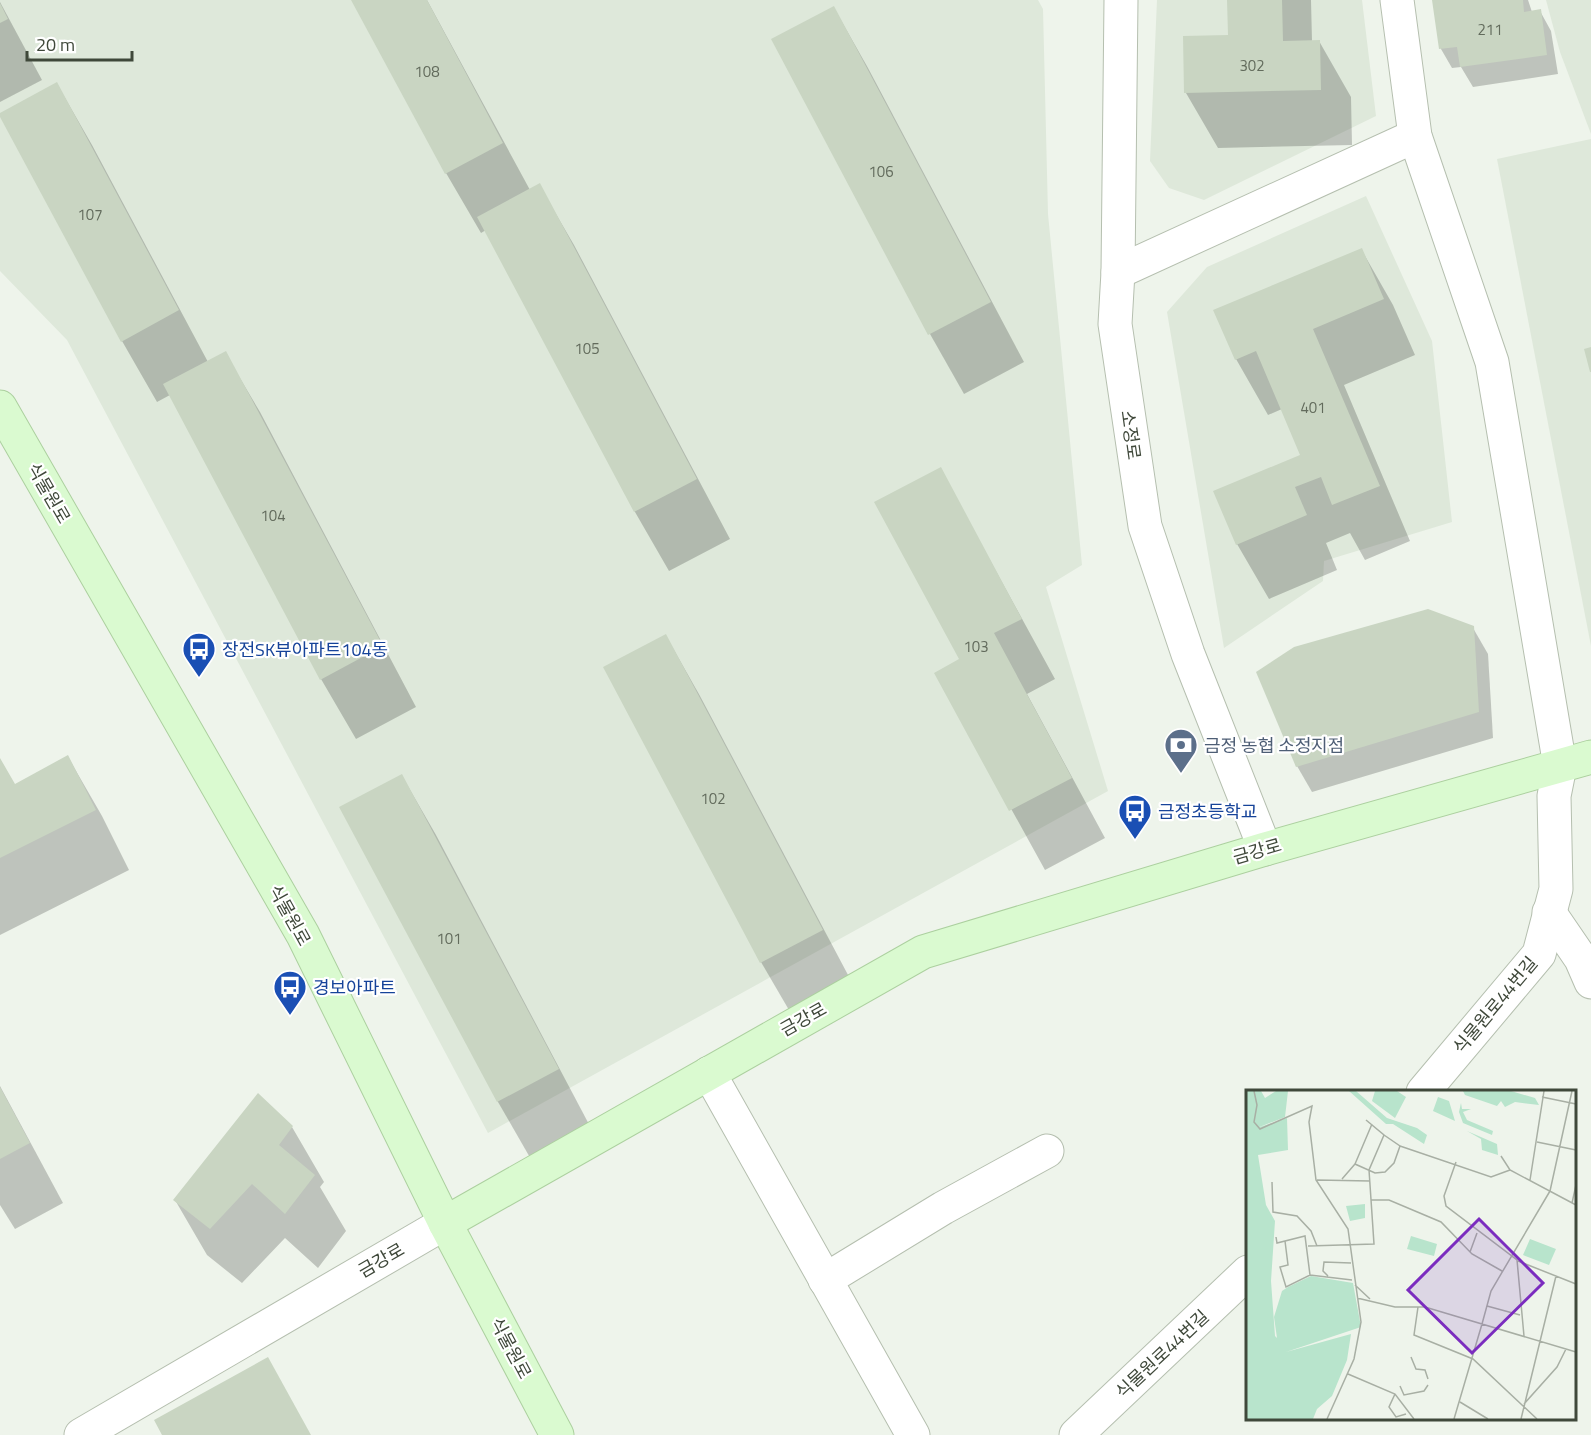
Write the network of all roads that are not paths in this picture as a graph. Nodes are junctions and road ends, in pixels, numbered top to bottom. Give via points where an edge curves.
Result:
1 (1121, 0) edge
2 (1397, 0) edge
3 (1415, 136) junction
4 (1118, 272) junction
5 (0, 407) edge
6 (1591, 757) edge
7 (1560, 766) junction
8 (1265, 849) junction
9 (1549, 912) junction
10 (1591, 982) edge
11 (709, 1073) junction
12 (1425, 1090) edge
13 (1047, 1151) dead end
14 (445, 1223) junction
15 (1246, 1274) edge
16 (825, 1280) junction
17 (81, 1435) edge
18 (557, 1435) edge
19 (913, 1435) edge
20 (1076, 1435) edge

1 - 4 street, 소정로
2 - 3 street
3 - 4 street
3 - 7 street via 1492,362
4 - 8 street, 소정로 via 1115,324 1144,526 1188,654
5 - 14 main road, 식물원로 via 303,934
6 - 7 main road, 금강로
7 - 8 main road, 금강로
7 - 9 street, 식물원로44번길 via 1554,796 1556,889
8 - 11 main road, 금강로 via 923,952
9 - 10 street via 1581,959
9 - 12 street, 식물원로44번길 via 1539,954
11 - 14 main road, 금강로
11 - 16 street
13 - 16 street
14 - 17 street, 금강로
14 - 18 main road, 식물원로
15 - 20 street, 식물원로44번길
16 - 19 street

